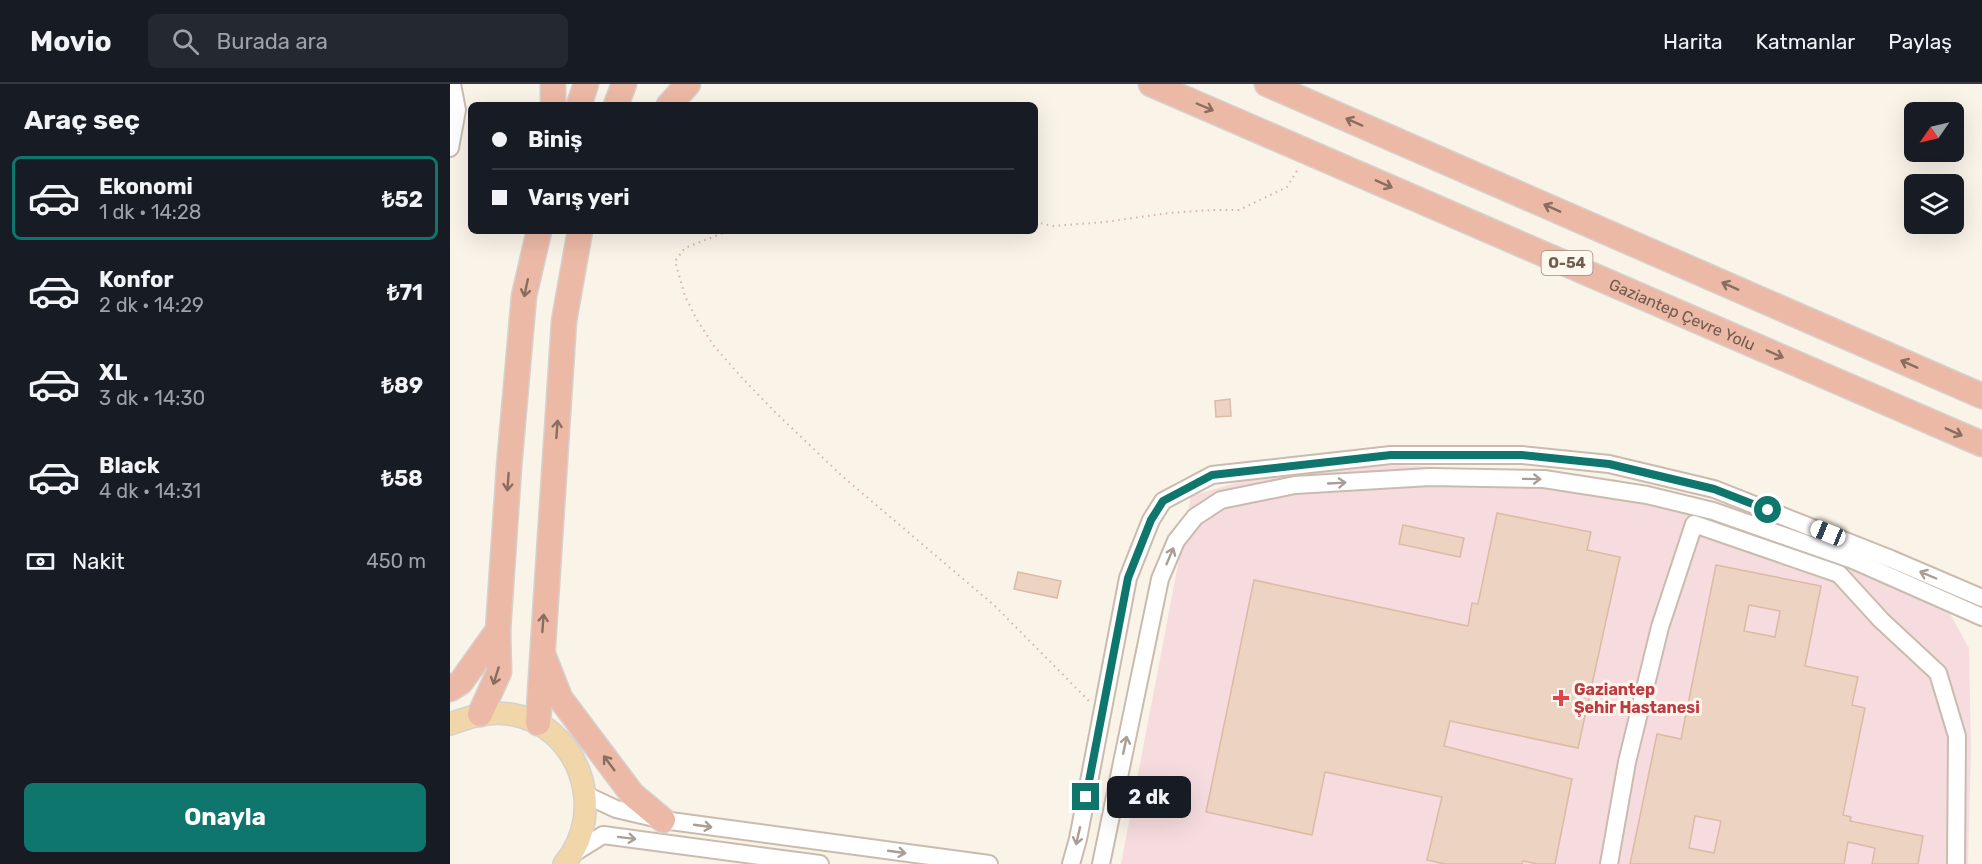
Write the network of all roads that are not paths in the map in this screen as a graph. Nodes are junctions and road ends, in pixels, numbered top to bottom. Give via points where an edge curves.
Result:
1 (452, 84) edge
2 (553, 84) edge
3 (586, 84) edge
4 (624, 84) edge
5 (688, 84) edge
6 (1151, 84) edge
7 (1267, 84) edge
8 (552, 102) edge
9 (580, 102) edge
10 (617, 102) edge
11 (672, 102) edge
12 (450, 148) edge
13 (538, 234) edge
14 (579, 234) edge
15 (594, 234) edge
16 (564, 321) junction
17 (1982, 396) edge
18 (1982, 444) edge
19 (1982, 598) edge
20 (1982, 617) edge
21 (498, 630) junction
22 (542, 650) junction
23 (450, 689) edge
24 (480, 714) junction
25 (538, 723) junction
26 (450, 724) edge
27 (586, 795) junction
28 (663, 820) junction
29 (569, 858) edge
30 (820, 864) edge
31 (989, 864) edge
32 (1071, 864) edge
33 (1101, 864) edge
34 (1609, 864) edge
35 (1956, 864) edge

1 - 12 street via 457,110
2 - 8 highway
3 - 9 highway
4 - 10 highway
5 - 11 highway
6 -> 18 highway, Gaziantep Çevre Yolu / O-54
17 -> 7 highway, O-54
13 -> 21 highway via 524,296
14 - 16 highway
15 - 16 highway
22 -> 16 highway
19 -> 32 street via 1714,489 1609,464 1522,455 1391,455 1212,475 1163,501 1151,520 1128,578
33 -> 20 street via 1160,579 1176,541 1195,518 1221,500 1295,485 1430,477 1544,479 1635,493 1713,511 1853,560
21 - 23 highway via 461,682
21 -> 24 highway via 499,672
22 - 25 highway
28 -> 22 highway via 632,794 560,698
24 - 25 main road via 509,714
24 - 26 main road
25 - 27 main road via 561,742 578,766
27 - 28 street via 616,809
27 - 29 main road via 585,825
28 -> 31 street
29 -> 30 street via 603,835
34 - 35 street via 1627,762 1660,627 1694,524 1839,574 1938,674 1957,736

